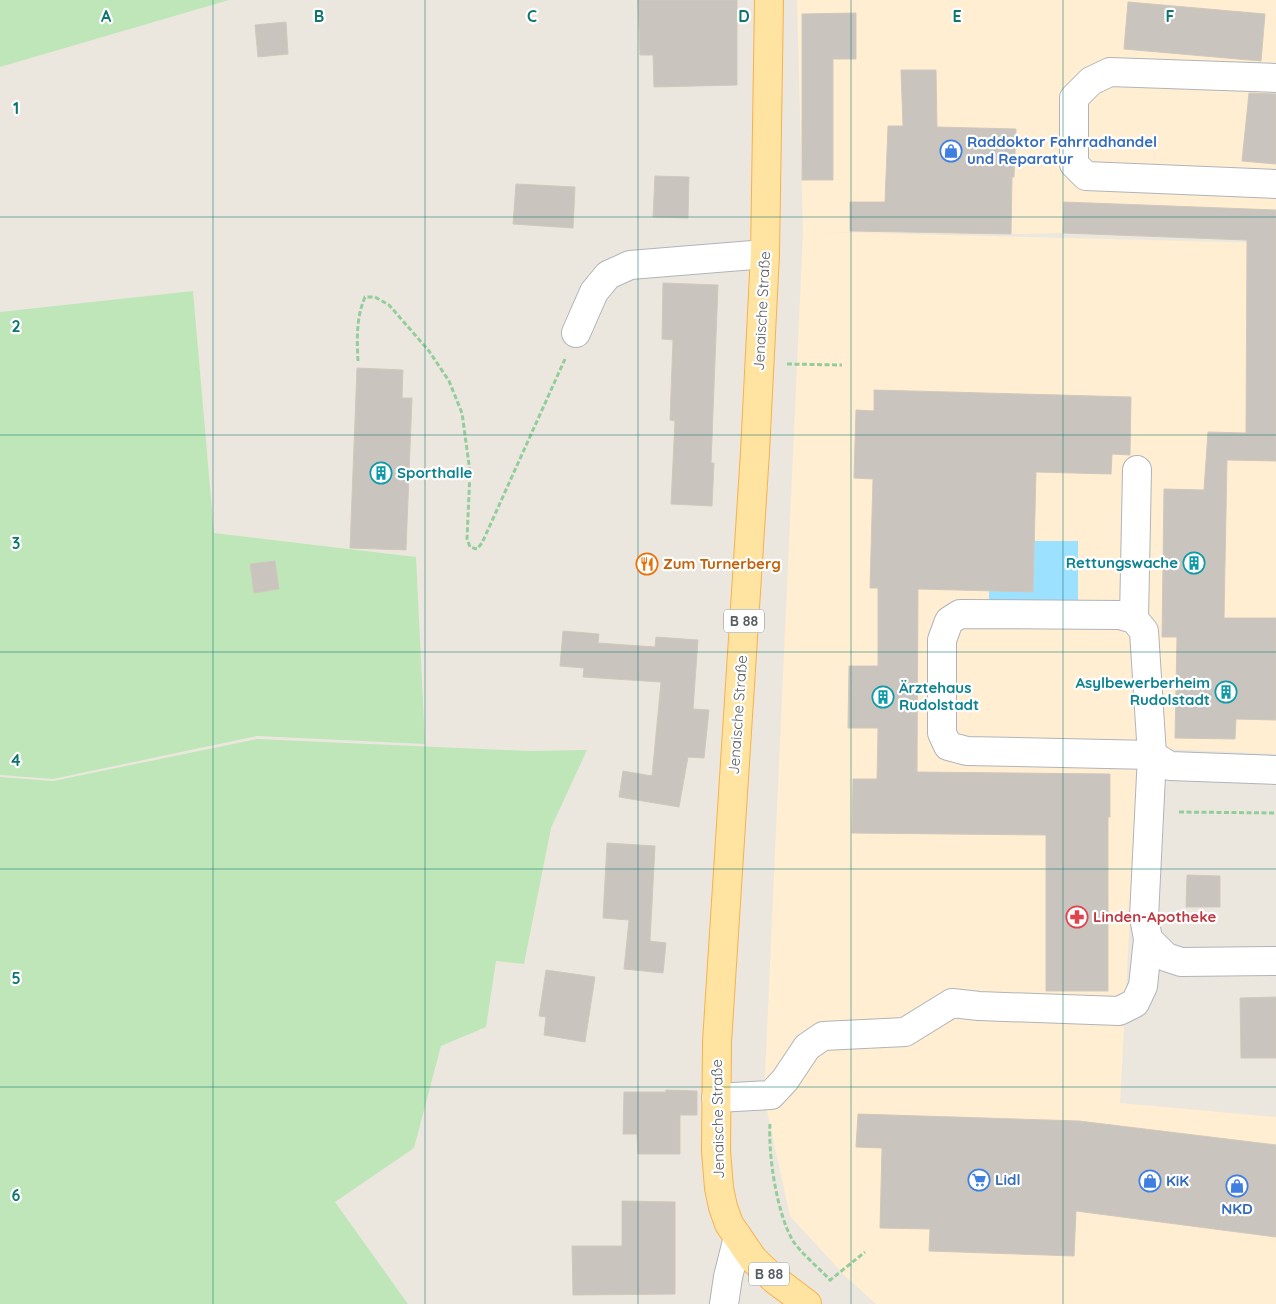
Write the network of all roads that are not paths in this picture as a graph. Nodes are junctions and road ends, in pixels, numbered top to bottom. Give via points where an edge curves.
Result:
1 (770, 0) edge
2 (1276, 78) edge
3 (1276, 184) edge
4 (765, 254) junction
5 (576, 334) road end
6 (1137, 470) dead end
7 (1134, 619) junction
8 (1152, 755) junction
9 (1276, 770) edge
10 (1148, 939) junction
11 (1276, 961) edge
12 (716, 1098) junction
13 (738, 1237) junction
14 (724, 1304) edge
15 (807, 1304) edge

1 - 4 main road, Jenaische Straße / B 88
2 - 3 street via 1110,72 1091,81 1074,98 1074,164 1086,176
4 - 5 street via 630,265 608,275 594,292
4 - 12 main road, Jenaische Straße / B 88
6 - 7 street
7 - 8 street via 1144,631
7 - 8 street via 1120,615 960,614 949,621 942,640 942,733 948,746 967,751
8 - 9 street via 1170,766
8 - 10 street via 1144,917
10 - 11 street via 1166,957 1181,962
10 - 12 street via 1143,986 1135,1003 1119,1011 952,1003 905,1032 823,1036 807,1047 771,1095
12 - 13 main road, Jenaische Straße / B 88 via 719,1188 729,1224
13 - 14 street
13 - 15 main road, B 88 via 760,1266

